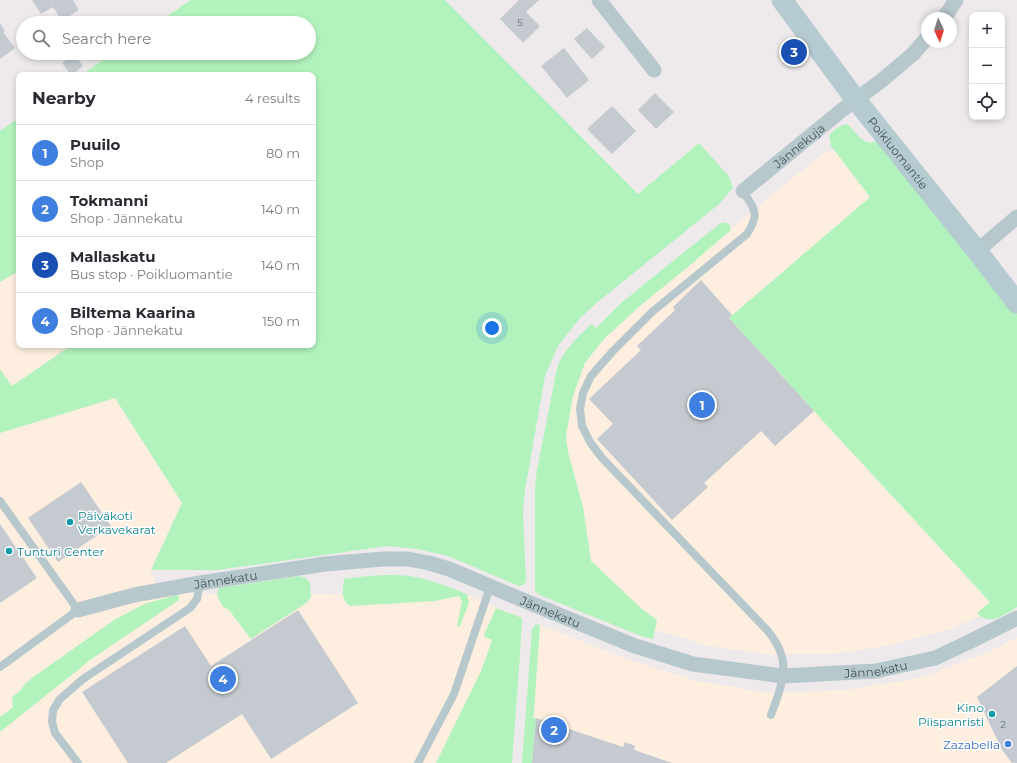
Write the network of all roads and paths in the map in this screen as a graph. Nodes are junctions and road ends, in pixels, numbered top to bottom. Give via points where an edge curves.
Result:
1 (599, 0) edge
2 (782, 0) edge
3 (956, 0) edge
4 (948, 12) edge
5 (921, 45) edge
6 (654, 70) dead end
7 (856, 100) junction
8 (743, 191) joint
9 (1017, 217) edge
10 (977, 251) junction
11 (1017, 303) edge
12 (0, 501) edge
13 (200, 583) junction
14 (490, 587) junction
15 (78, 610) junction
16 (1017, 618) edge
17 (0, 667) edge
18 (783, 676) junction
19 (771, 715) dead end
20 (78, 763) edge
21 (418, 763) edge

1 - 6 street
2 - 7 street, Poikluomantie
3 - 4 street
5 - 7 street, Jännekuja
7 - 8 street, Jännekuja
7 - 10 street, Poikluomantie
8 - 18 lane via 755,216 747,234 652,312 613,351 591,376 583,393 580,409 582,426 602,458 767,630 781,651
9 - 10 street
10 - 11 street, Poikluomantie
12 - 15 lane
13 - 14 street, Jännekatu via 324,564 408,559 449,569
13 - 15 street, Jännekatu via 134,595
13 - 20 lane via 197,599 190,608 83,679 60,699 53,710 52,722 55,733
14 - 18 street, Jännekatu via 635,646 694,664
14 - 21 lane via 454,694
15 - 17 lane
16 - 18 street, Jännekatu via 935,658 876,671
18 - 19 lane

